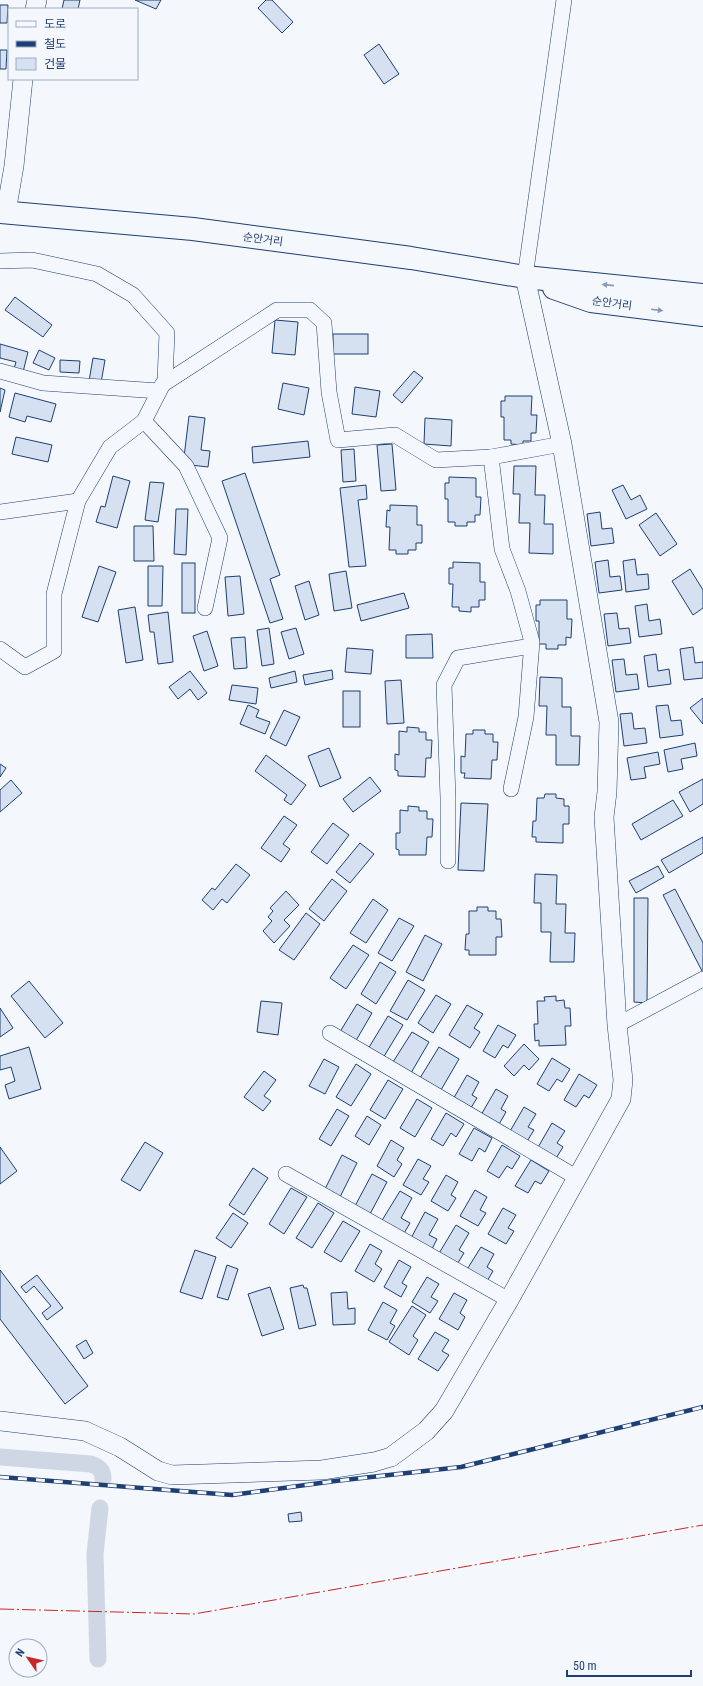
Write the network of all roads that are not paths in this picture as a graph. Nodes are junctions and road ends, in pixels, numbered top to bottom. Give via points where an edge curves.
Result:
1 (564, 0) edge
2 (23, 80) edge
3 (3, 212) edge
4 (0, 261) edge
5 (525, 277) junction
6 (703, 295) edge
7 (703, 315) edge
8 (0, 371) edge
9 (161, 388) junction
10 (144, 421) junction
11 (562, 444) junction
12 (491, 457) junction
13 (78, 502) junction
14 (0, 512) edge
15 (205, 608) dead end
16 (531, 646) junction
17 (0, 649) edge
18 (511, 789) dead end
19 (448, 861) dead end
20 (703, 979) edge
21 (617, 1025) junction
22 (330, 1034) dead end
23 (286, 1174) dead end
24 (576, 1177) junction
25 (509, 1300) junction
26 (0, 1421) edge

1 - 5 street
2 - 3 street via 14,166
3 - 5 main road, 순안거리 via 193,229 411,258
4 - 9 street via 32,260 97,274 133,295 167,333 165,380
6 -> 5 main road, 순안거리
5 -> 7 main road, 순안거리 via 591,301
5 - 11 street
8 - 9 street via 43,383
9 - 10 street
9 - 12 street via 277,310 310,310 324,323 330,392 338,440 395,435 436,460
10 - 13 street via 110,447
10 - 15 street via 186,466 220,538
11 - 12 street
11 - 21 street via 609,722 604,817
12 - 16 street via 502,549 518,591
13 - 14 street
13 - 17 street via 54,594 54,651 25,667
16 - 18 street via 526,717
16 - 19 street via 458,658 444,685
20 - 21 street
21 - 24 street via 623,1080 621,1099
22 - 24 street
23 - 25 street
24 - 25 street
25 - 26 street via 444,1411 415,1440 391,1457 374,1462 322,1470 172,1475 158,1471 85,1430

